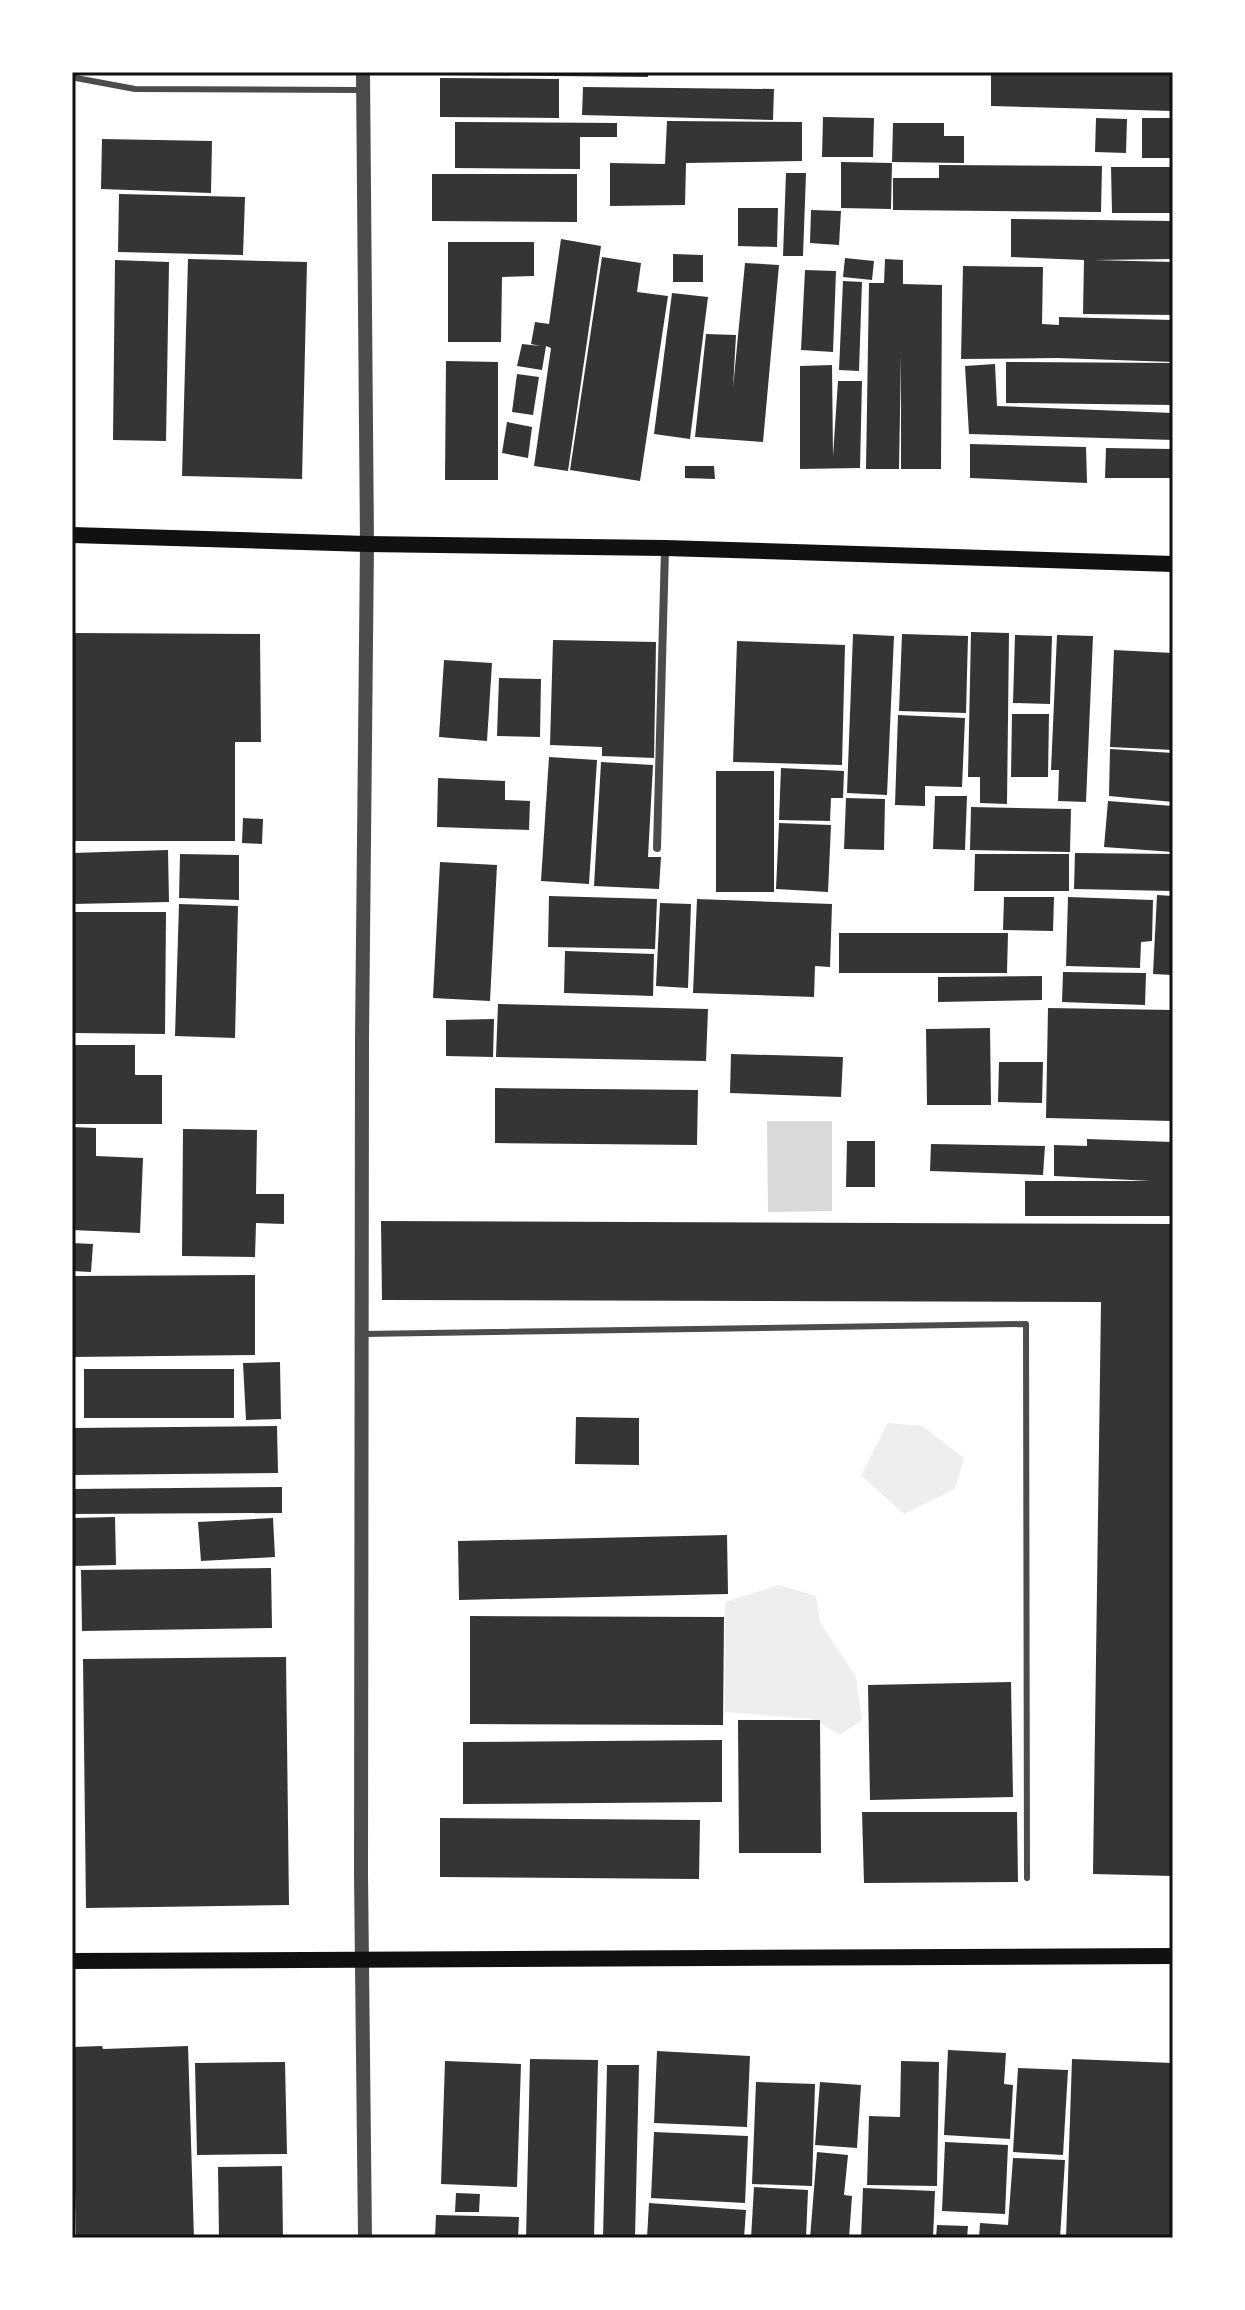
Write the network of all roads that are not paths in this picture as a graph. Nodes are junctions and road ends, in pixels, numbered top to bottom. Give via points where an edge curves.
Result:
1 (363, 72) edge
2 (72, 73) edge
3 (363, 90) junction
4 (72, 535) edge
5 (367, 544) junction
6 (665, 548) junction
7 (1173, 564) edge
8 (657, 848) dead end
9 (363, 1334) junction
10 (1027, 1878) dead end
11 (1173, 1956) edge
12 (361, 1958) junction
13 (72, 1961) edge
14 (365, 2238) edge

1 - 3 street
2 - 3 lane via 135,89
3 - 5 street
4 - 5 main road
5 - 6 main road
5 - 9 street
6 - 7 main road
6 - 8 street
9 - 10 lane via 1026,1324
9 - 12 street
11 - 12 main road
12 - 13 main road
12 - 14 street

